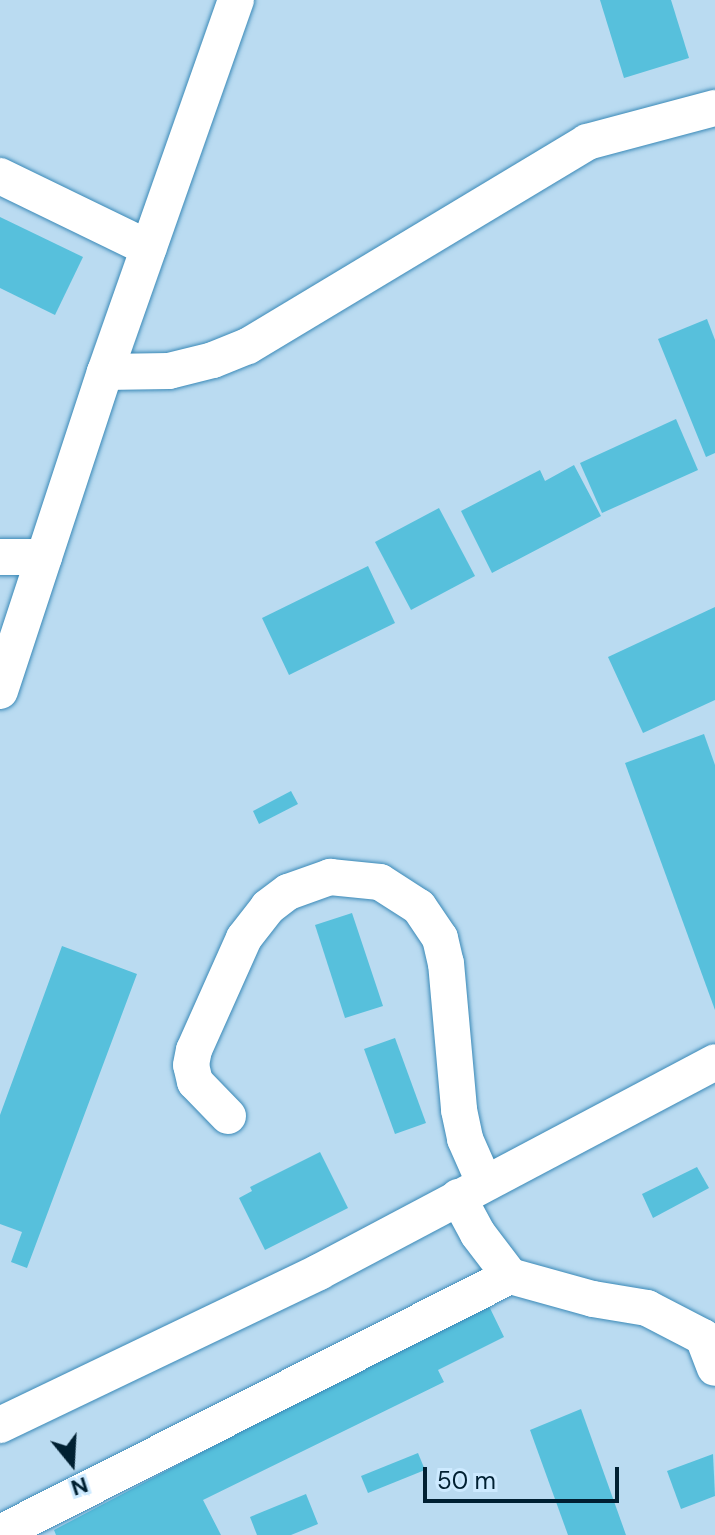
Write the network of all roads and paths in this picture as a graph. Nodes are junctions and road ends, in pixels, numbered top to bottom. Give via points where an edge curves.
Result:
1 (236, 0) edge
2 (715, 108) edge
3 (0, 176) edge
4 (148, 248) junction
5 (105, 372) junction
6 (0, 557) edge
7 (44, 557) junction
8 (0, 691) edge
9 (715, 1062) edge
10 (228, 1116) dead end
11 (471, 1190) junction
12 (510, 1276) junction
13 (711, 1343) edge
14 (0, 1425) edge
15 (0, 1533) edge

1 - 4 street
2 - 5 street via 587,142 248,346 169,371
3 - 4 street
4 - 5 street
5 - 7 street
6 - 7 street
7 - 8 street
9 - 11 street
10 - 11 street via 195,1082 191,1065 244,938 268,907 288,892 330,877 380,882 419,907 440,938
11 - 12 street via 478,1234
11 - 14 street via 319,1272
12 - 13 street via 647,1308
12 - 15 street

